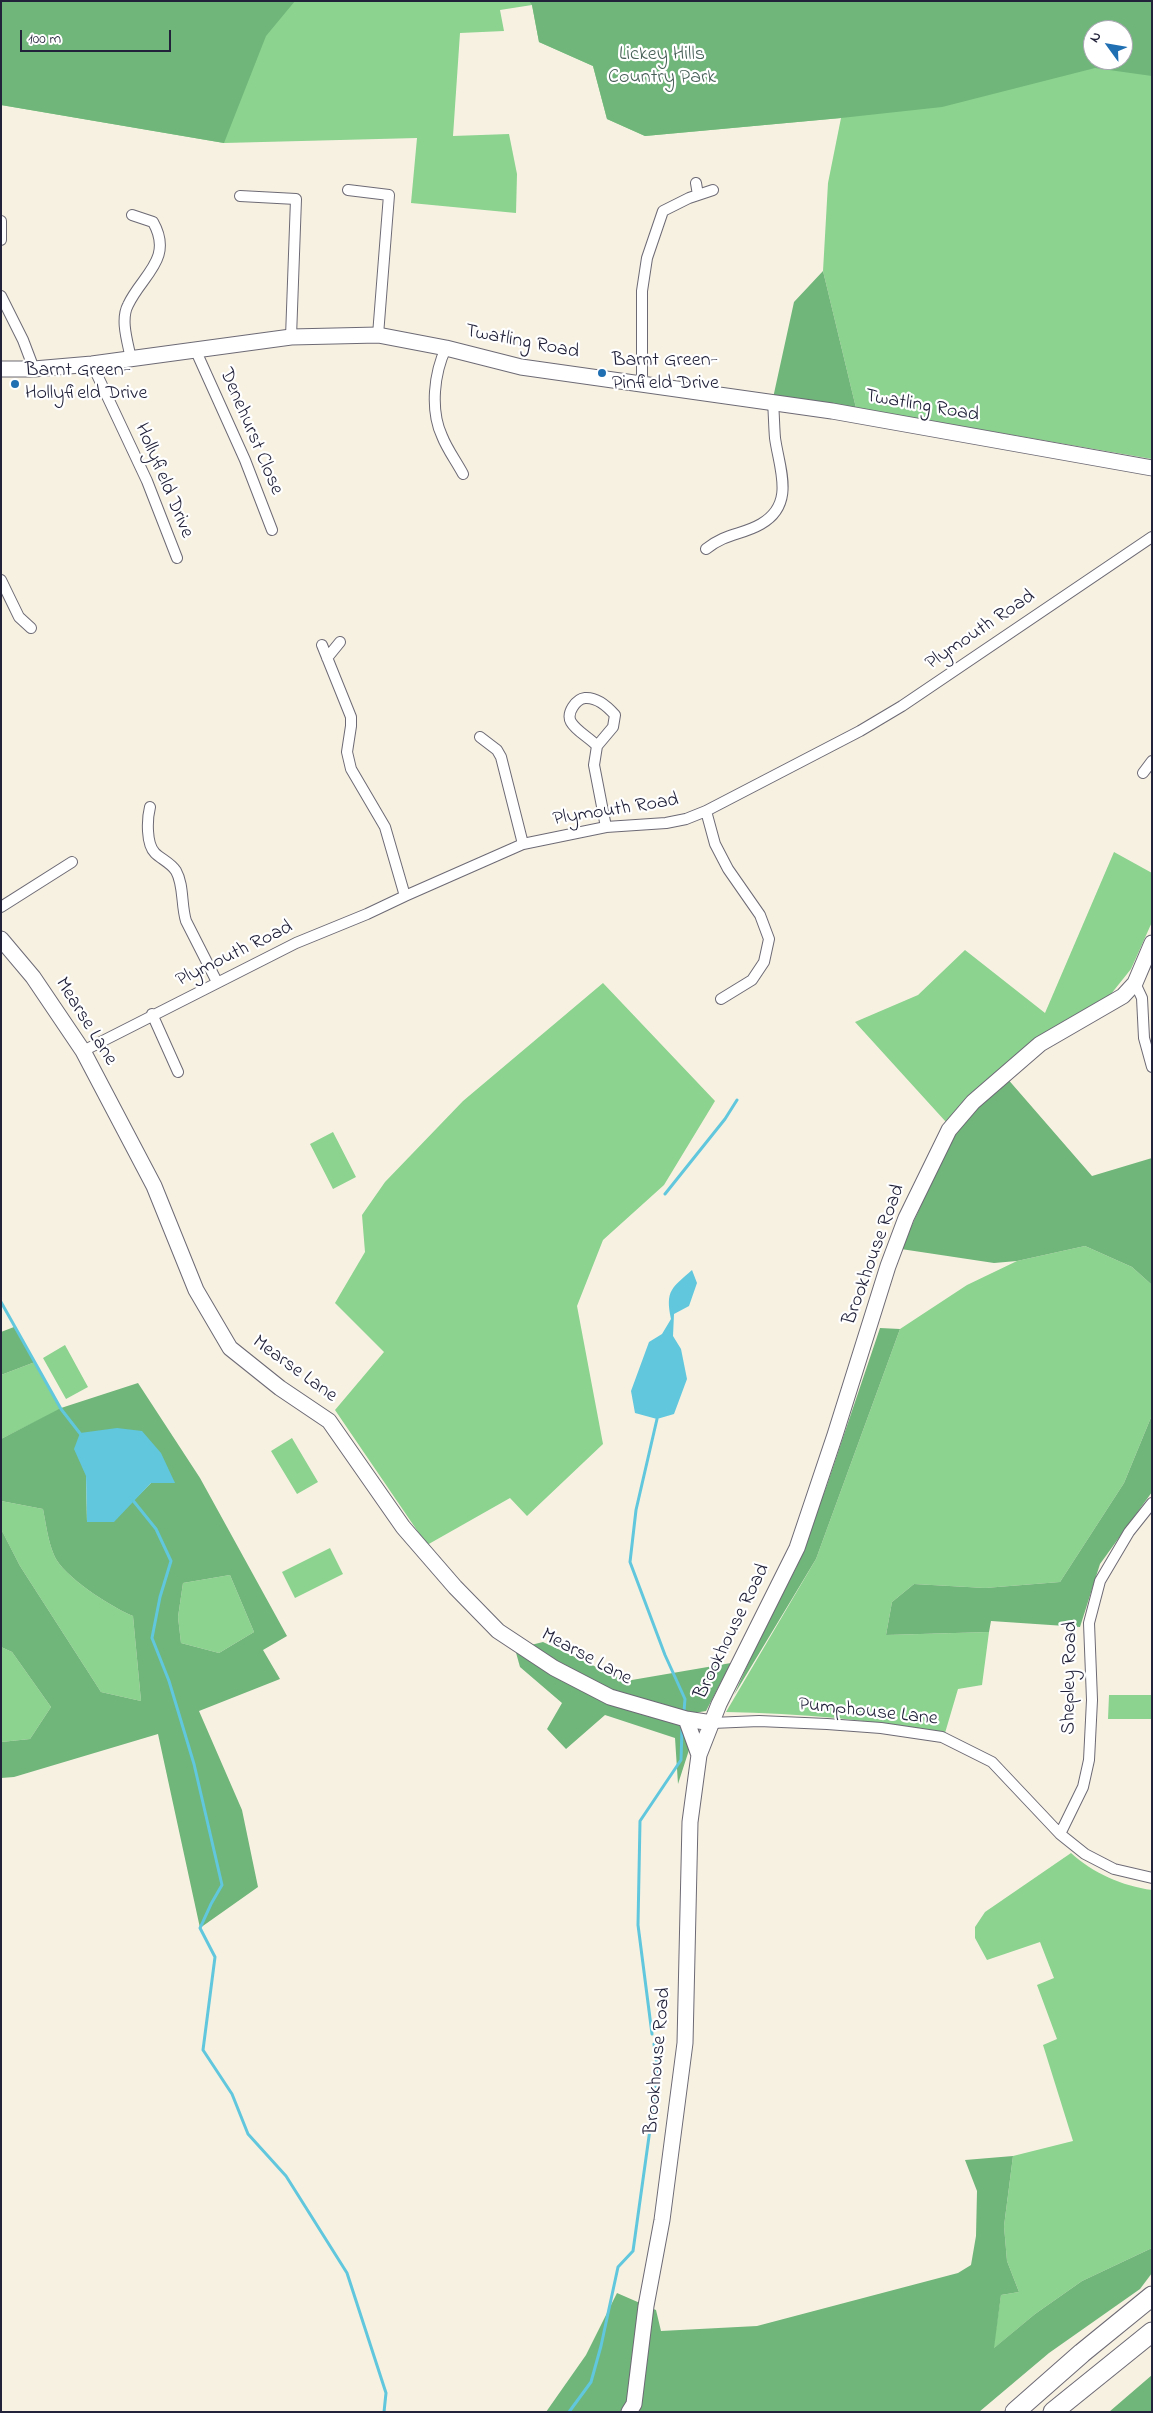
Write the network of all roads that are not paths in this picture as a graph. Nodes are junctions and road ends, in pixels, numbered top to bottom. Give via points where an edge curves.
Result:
1 (696, 184) dead end
2 (348, 190) dead end
3 (713, 190) dead end
4 (698, 195) junction
5 (240, 196) dead end
6 (132, 215) dead end
7 (1, 221) edge
8 (1, 240) edge
9 (1, 296) edge
10 (378, 336) junction
11 (291, 337) junction
12 (446, 348) junction
13 (195, 349) junction
14 (131, 359) junction
15 (92, 364) junction
16 (1, 369) edge
17 (34, 369) junction
18 (642, 385) junction
19 (773, 403) junction
20 (1152, 468) edge
21 (463, 474) dead end
22 (272, 530) dead end
23 (1152, 537) edge
24 (706, 549) dead end
25 (177, 558) dead end
26 (1, 580) edge
27 (31, 628) dead end
28 (340, 642) dead end
29 (322, 645) dead end
30 (327, 658) junction
31 (480, 737) dead end
32 (597, 746) junction
33 (1152, 760) edge
34 (1143, 773) dead end
35 (150, 807) dead end
36 (706, 811) junction
37 (606, 827) junction
38 (523, 844) junction
39 (72, 862) dead end
40 (405, 896) junction
41 (1, 907) edge
42 (1, 939) edge
43 (1152, 943) edge
44 (217, 982) junction
45 (1135, 982) junction
46 (721, 999) dead end
47 (152, 1014) junction
48 (83, 1051) junction
49 (1152, 1067) edge
50 (178, 1072) dead end
51 (1152, 1503) edge
52 (686, 1719) junction
53 (712, 1723) junction
54 (699, 1754) junction
55 (1060, 1834) junction
56 (1152, 1878) edge
57 (1152, 2296) edge
58 (1152, 2332) edge
59 (629, 2412) edge
60 (1015, 2412) edge
61 (1053, 2412) edge

1 - 4 street
2 - 10 street via 389,195
3 - 4 street
4 - 18 street via 663,211 646,258 642,291
5 - 11 street via 296,199
6 - 14 street via 153,222 160,234 158,259 127,306 125,325
7 - 8 street
9 - 17 street via 24,340
10 - 11 street, Twatling Road
10 - 12 street, Twatling Road
11 - 13 street, Twatling Road
12 - 18 street, Twatling Road via 522,367
12 - 21 street via 440,360 436,387 437,418 441,435
13 - 14 street, Twatling Road
13 - 22 street, Denehurst Close via 245,460
14 - 15 street, Twatling Road
15 - 17 street, Twatling Road
15 - 25 street, Hollyfield Drive via 148,481
16 - 17 street, Twatling Road
18 - 19 street, Twatling Road
19 - 20 street, Twatling Road
19 - 24 street via 783,479 783,496 778,509 760,525 720,538
23 - 36 street, Plymouth Road via 902,706
26 - 27 street via 19,617
28 - 30 street
29 - 30 street
30 - 40 street via 351,716 347,752 351,769 385,827
31 - 38 street via 501,757
32 - 32 street via 570,721 570,711 579,700 587,698 606,705 615,716 613,727
32 - 37 street via 594,764
33 - 34 street
35 - 44 street via 147,824 152,849 176,870 186,921
36 - 37 street, Plymouth Road via 666,823
36 - 46 street via 715,844 760,915 769,939 764,962 752,980
37 - 38 street, Plymouth Road
38 - 40 street, Plymouth Road
39 - 41 street
40 - 44 street, Plymouth Road
42 - 48 street, Mearse Lane via 33,977
43 - 45 street
44 - 47 street, Plymouth Road
45 - 49 street via 1142,998 1144,1038
45 - 53 street, Brookhouse Road via 1123,996 1040,1044 1016,1063 973,1102 949,1130 906,1218 888,1266 797,1548
47 - 48 street, Plymouth Road
47 - 50 street
48 - 52 street, Mearse Lane via 154,1186 196,1290 230,1348 280,1388 330,1420 403,1527 498,1631 554,1668 610,1697
51 - 55 street, Shepley Road via 1128,1532 1100,1580 1089,1623 1092,1700 1089,1760 1083,1787
52 - 53 street, Mearse Lane
52 - 54 street
53 - 54 street, Brookhouse Road
53 - 55 street, Pumphouse Lane via 826,1724 942,1737 992,1762
54 - 59 street, Brookhouse Road via 690,1822 685,2043 662,2220 646,2306 634,2404
55 - 56 street, Pumphouse Lane via 1085,1854 1114,1869
57 - 60 highway
58 - 61 highway

